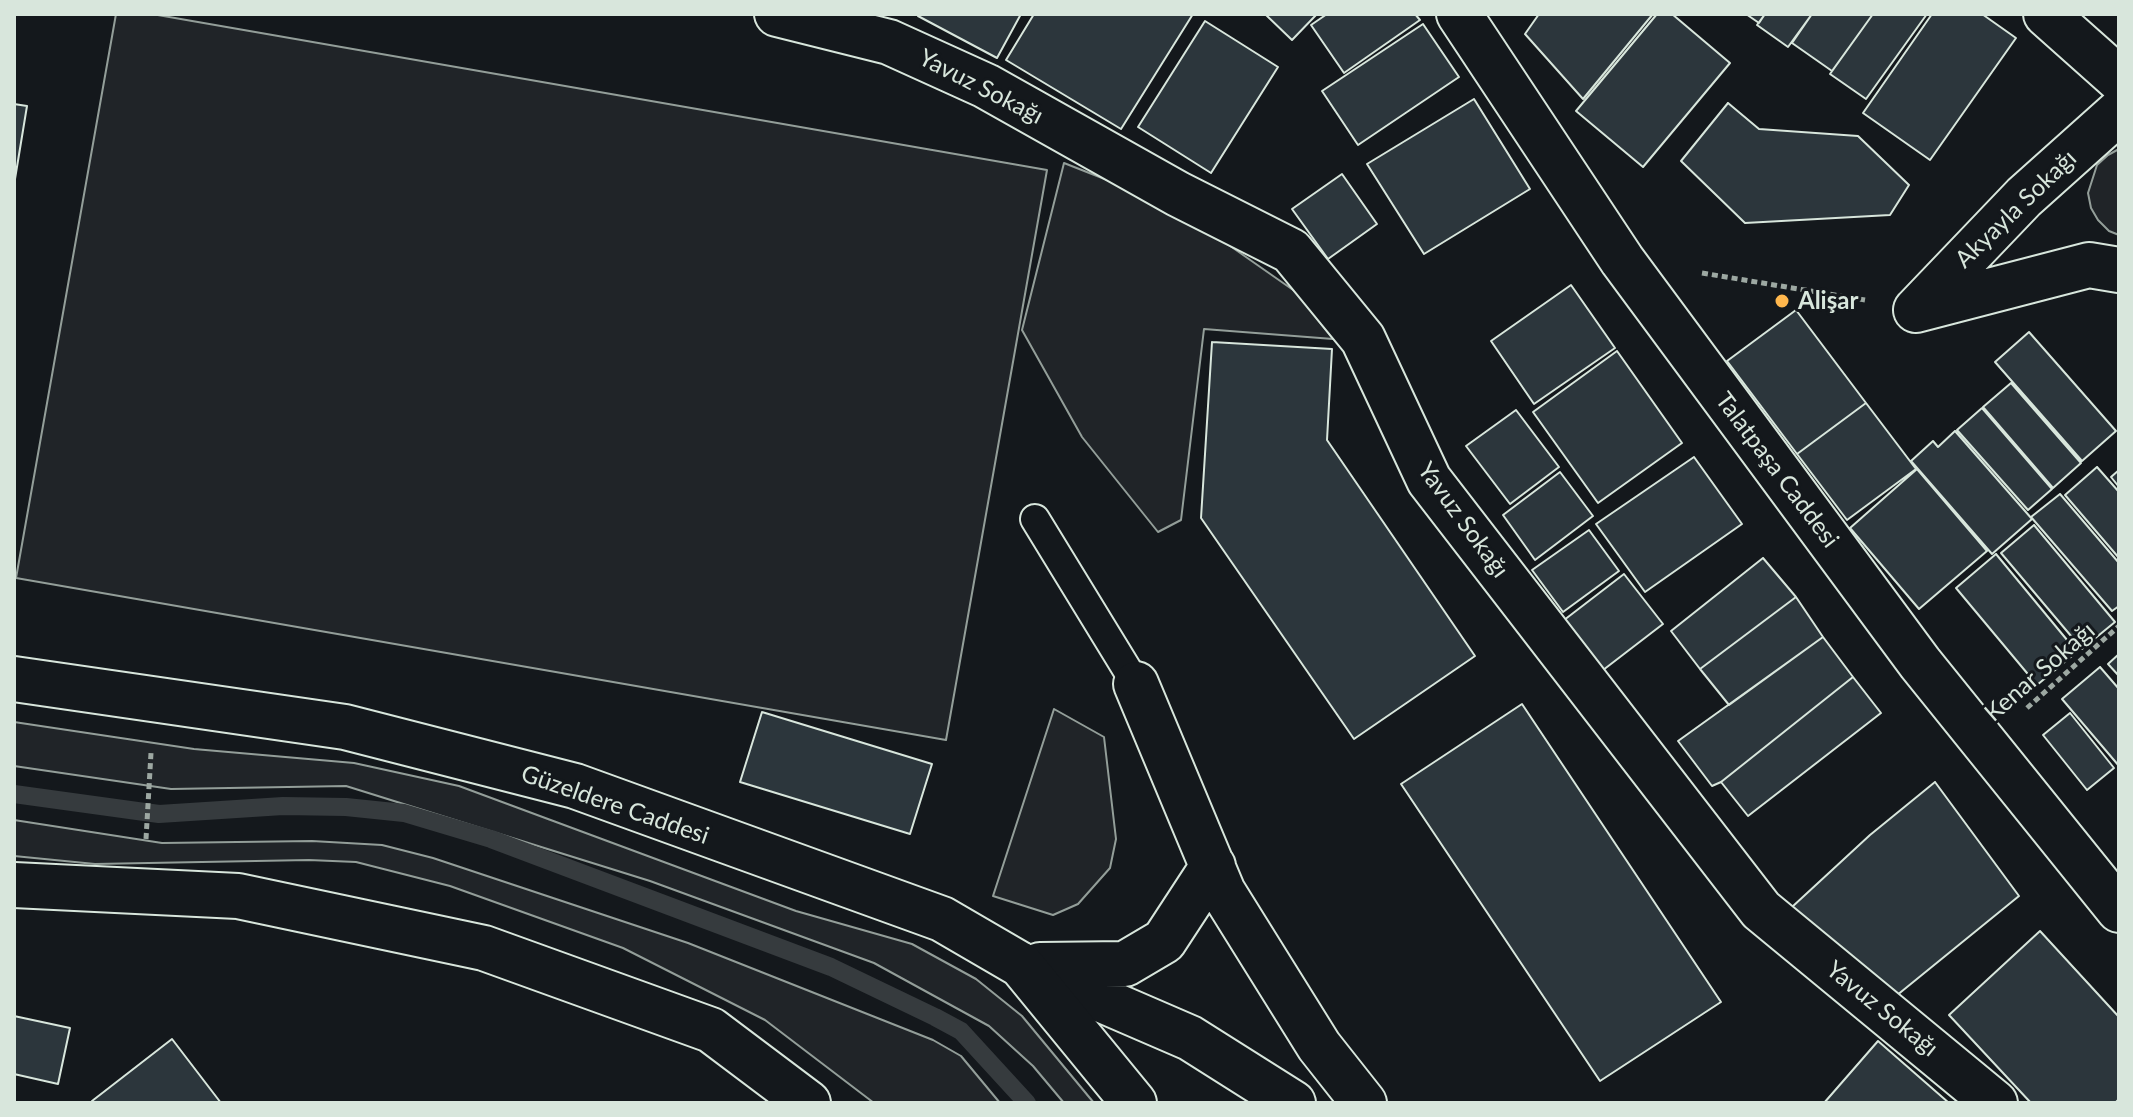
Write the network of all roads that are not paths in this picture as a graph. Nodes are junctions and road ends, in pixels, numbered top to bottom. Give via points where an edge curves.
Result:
1 (777, 14) edge
2 (1459, 14) edge
3 (2046, 14) edge
4 (2119, 79) edge
5 (2119, 112) edge
6 (2119, 270) edge
7 (1035, 519) dead end
8 (14, 679) edge
9 (1136, 684) joint
10 (1213, 866) junction
11 (14, 885) edge
12 (2119, 910) edge
13 (1021, 965) junction
14 (808, 1103) edge
15 (1134, 1103) edge
16 (1293, 1103) edge
17 (1364, 1103) edge
18 (1995, 1103) edge

1 - 18 street, Yavuz Sokağı via 889,42 986,86 1291,251 1363,339 1429,480 1761,910
2 - 12 street, Talatpaşa Caddesi via 1622,260 1920,663
3 - 4 street
5 - 6 street, Akyayla Sokağı via 2024,197 1916,310 2089,265
7 - 9 lane
8 - 13 street, Güzeldere Caddesi via 345,727 575,786 942,919
9 - 10 street
10 - 13 street via 1164,941 1125,964
10 - 17 street via 1223,892 1319,1046
11 - 14 street via 238,896 484,948 711,1030
13 - 15 street, Güzeldere Caddesi
13 - 16 street via 1190,1038

